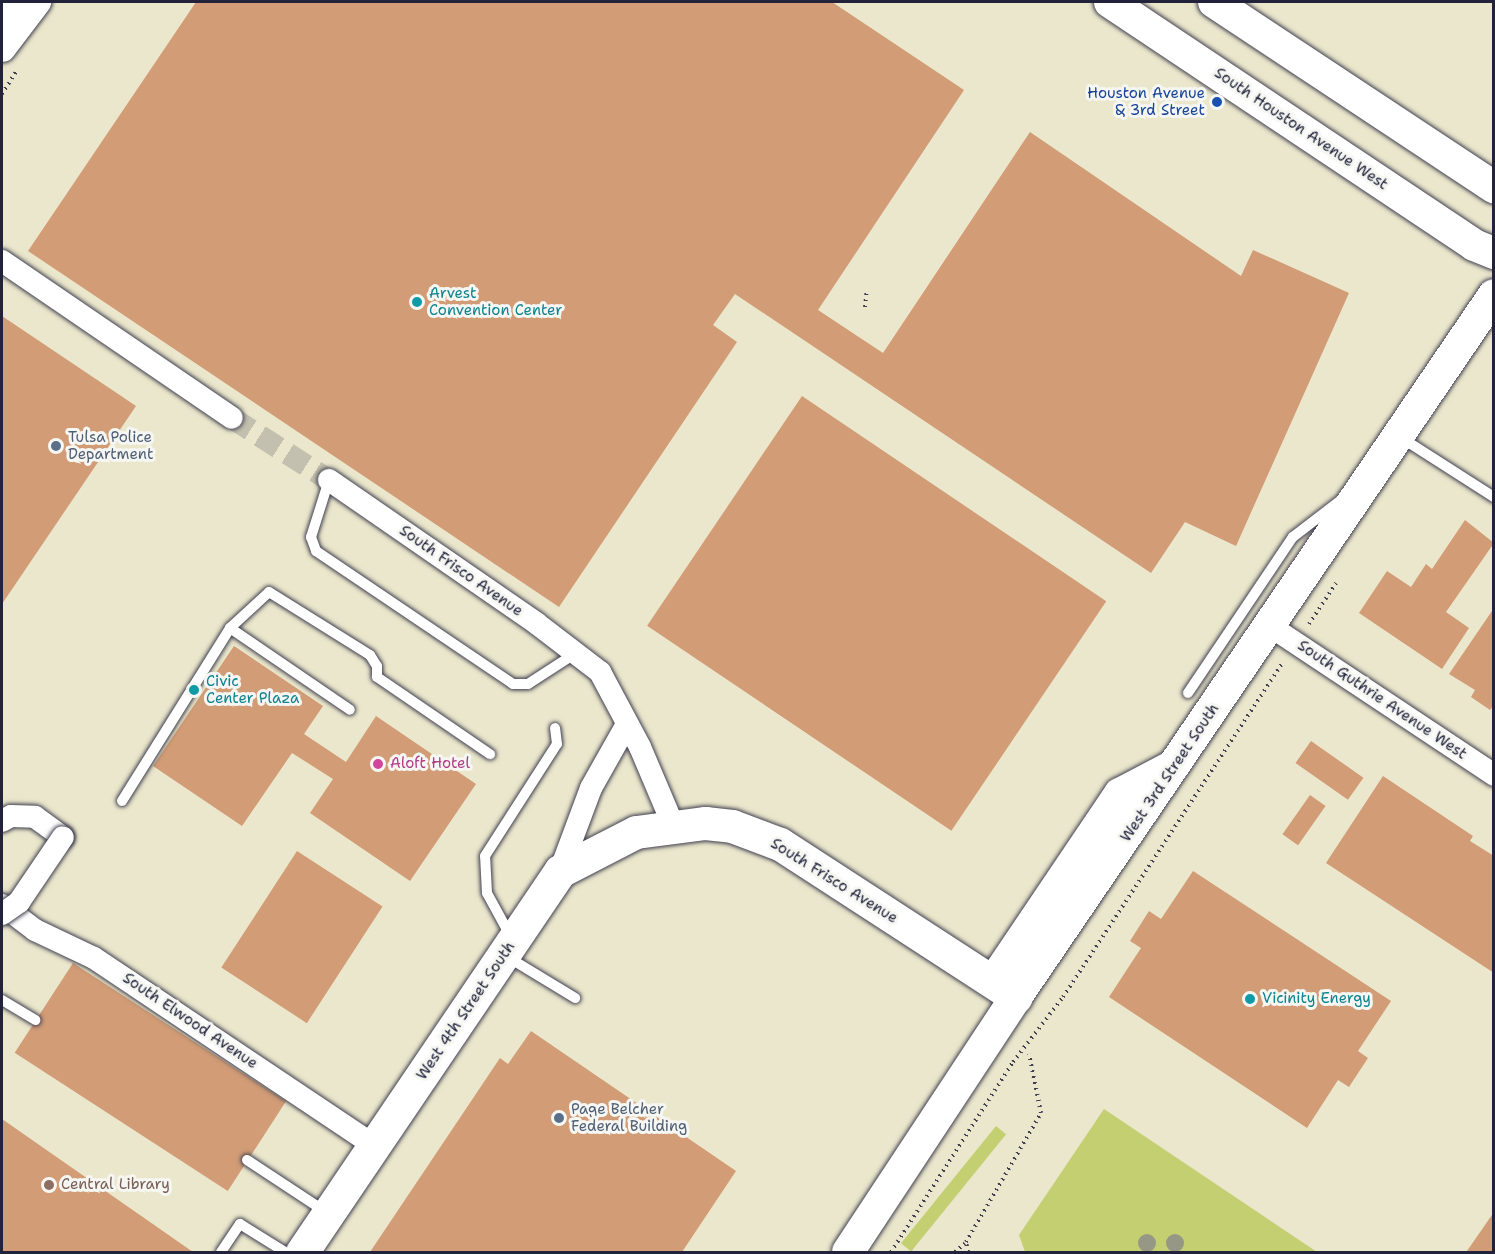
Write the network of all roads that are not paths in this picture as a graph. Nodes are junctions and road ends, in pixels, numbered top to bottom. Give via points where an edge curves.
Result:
1 (9, 2) edge
2 (37, 2) edge
3 (1110, 2) edge
4 (1214, 2) edge
5 (2, 13) edge
6 (2, 48) edge
7 (1494, 187) edge
8 (1494, 253) edge
9 (2, 261) edge
10 (1494, 295) edge
11 (232, 418) tunnel mouth
12 (1398, 436) junction
13 (1370, 476) junction
14 (329, 480) joint
15 (1494, 497) edge
16 (1270, 626) junction
17 (230, 628) junction
18 (576, 653) junction
19 (1188, 693) dead end
20 (350, 710) dead end
21 (626, 726) junction
22 (555, 728) dead end
23 (490, 754) dead end
24 (1494, 775) edge
25 (122, 801) dead end
26 (2, 821) edge
27 (674, 827) junction
28 (560, 872) junction
29 (2, 905) edge
30 (2, 914) edge
31 (509, 947) junction
32 (1005, 990) junction
33 (575, 998) dead end
34 (2, 1000) edge
35 (35, 1020) dead end
36 (375, 1146) junction
37 (247, 1160) dead end
38 (328, 1214) junction
39 (221, 1252) edge
40 (285, 1252) edge
41 (302, 1252) edge
42 (848, 1252) edge

1 - 5 street
2 - 6 street
3 - 8 main road, South Houston Avenue West via 1474,245
4 - 7 main road
9 - 11 street
10 - 12 main road, West 3rd Street South
12 - 13 main road, West 3rd Street South
12 - 15 lane
13 - 16 main road, West 3rd Street South
13 - 19 lane, West 3rd Street South via 1293,537
14 - 18 street, South Frisco Avenue
14 - 18 lane via 311,537 316,551 513,684 528,684
16 - 24 street, South Guthrie Avenue West
16 - 32 main road, West 3rd Street South via 1179,762
17 - 20 lane
17 - 23 lane via 269,592 370,655 377,666 377,677
17 - 25 lane
18 - 21 street, South Frisco Avenue via 600,672
21 - 27 street, South Frisco Avenue via 640,747
21 - 28 street via 591,788
22 - 31 lane via 557,744 485,856 487,893
26 - 30 street, bridge via 11,816 35,817 63,837 19,902
27 - 28 main road, West 4th Street South via 636,832
27 - 32 main road, South Frisco Avenue via 705,823 732,826 780,844
28 - 31 main road, West 4th Street South
29 - 36 street, South Elwood Avenue via 35,930 94,958
31 - 33 lane
31 - 36 main road, West 4th Street South
32 - 42 main road, West 3rd Street South
34 - 35 lane
36 - 38 main road, West 4th Street South
37 - 38 lane
38 - 41 main road, West 4th Street South
39 - 40 lane via 240,1224

